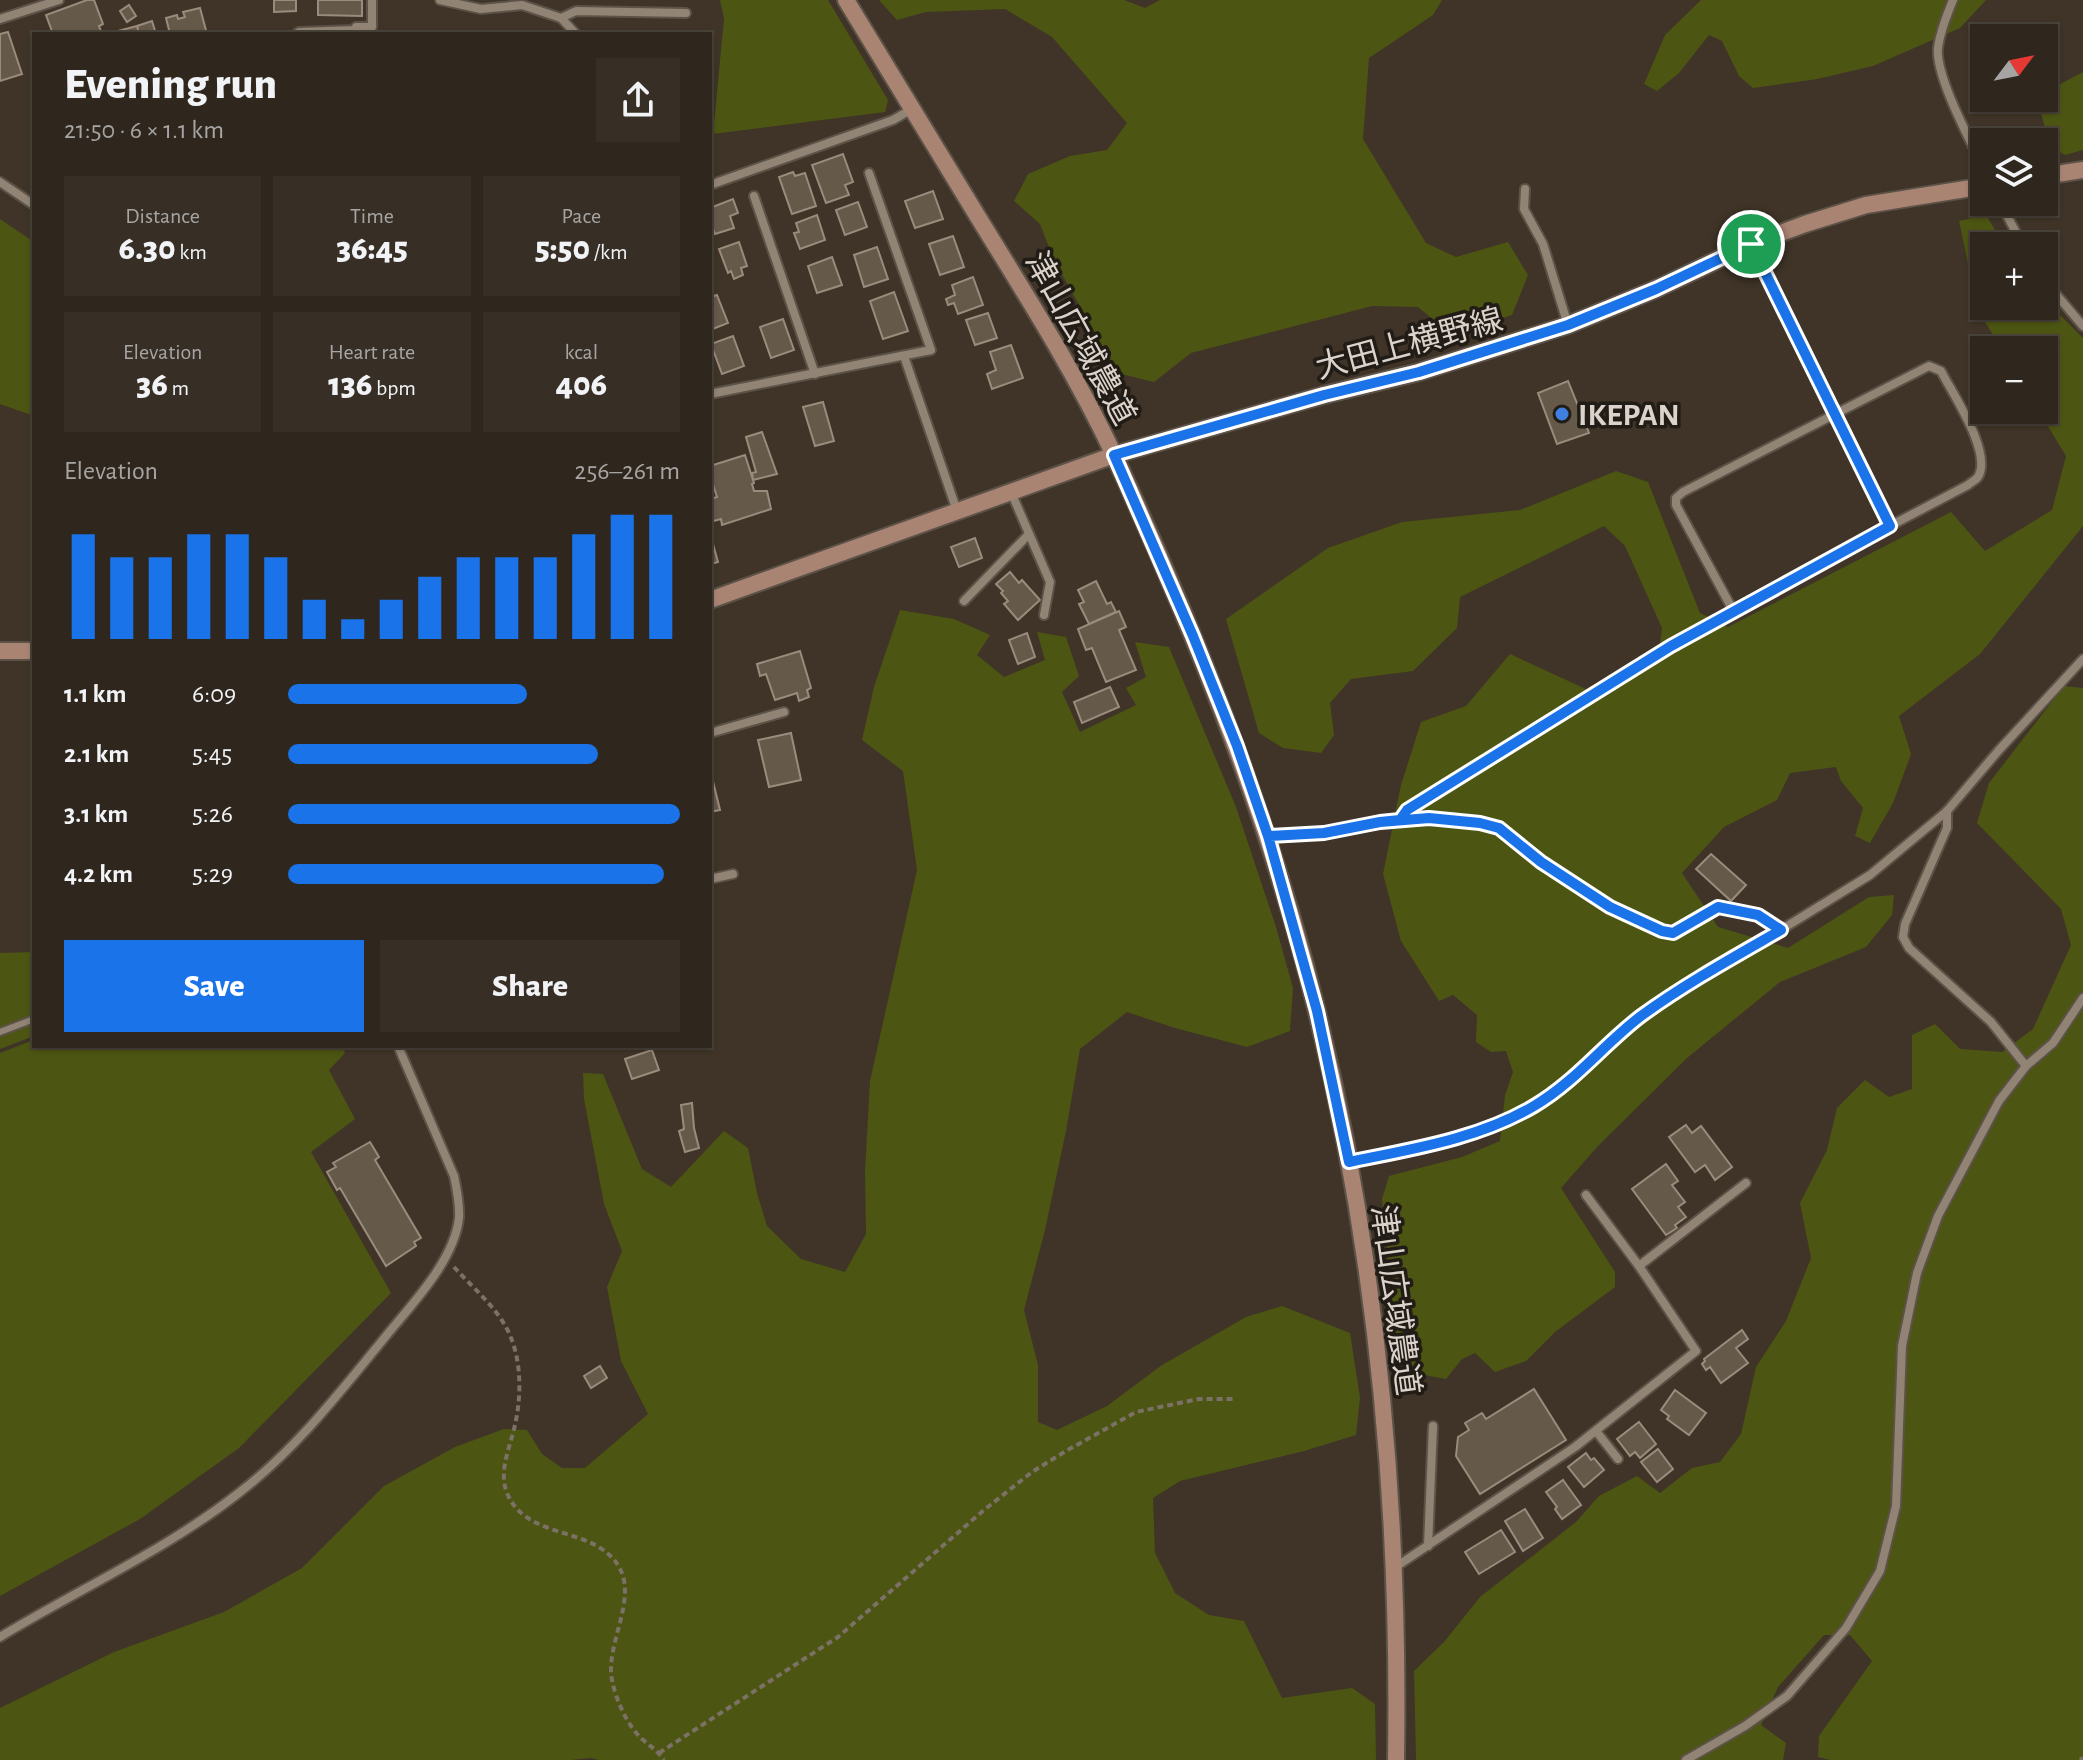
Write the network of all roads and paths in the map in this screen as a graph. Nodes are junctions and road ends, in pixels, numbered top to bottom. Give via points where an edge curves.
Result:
1 (59, 0) edge
2 (372, 0) edge
3 (440, 0) edge
4 (846, 0) edge
5 (1953, 0) edge
6 (686, 13) dead end
7 (561, 18) junction
8 (0, 19) edge
9 (299, 32) edge
10 (574, 32) edge
11 (912, 109) junction
12 (1970, 140) edge
13 (2083, 170) edge
14 (869, 173) dead end
15 (2058, 174) edge
16 (0, 182) edge
17 (712, 184) edge
18 (1970, 188) edge
19 (1525, 189) dead end
20 (754, 196) dead end
21 (32, 204) edge
22 (1751, 244) junction
23 (2058, 297) edge
24 (1568, 325) junction
25 (2083, 326) edge
26 (904, 356) junction
27 (815, 374) junction
28 (712, 394) edge
29 (1836, 414) junction
30 (1114, 455) junction
31 (1010, 491) junction
32 (957, 511) junction
33 (1890, 526) junction
34 (1029, 534) junction
35 (712, 599) edge
36 (964, 601) dead end
37 (1734, 612) junction
38 (1044, 615) dead end
39 (0, 651) edge
40 (32, 651) edge
41 (2083, 659) edge
42 (784, 712) dead end
43 (712, 732) edge
44 (1947, 811) junction
45 (1400, 820) junction
46 (1268, 836) junction
47 (733, 874) dead end
48 (712, 879) edge
49 (1781, 930) junction
50 (2083, 998) edge
51 (32, 1020) edge
52 (0, 1032) edge
53 (399, 1048) edge
54 (2026, 1066) junction
55 (1349, 1162) junction
56 (1746, 1183) dead end
57 (1586, 1195) dead end
58 (445, 1256) junction
59 (1639, 1266) junction
60 (1236, 1399) dead end
61 (1433, 1426) dead end
62 (1596, 1431) junction
63 (1618, 1459) dead end
64 (1428, 1546) junction
65 (1393, 1569) junction
66 (0, 1637) edge
67 (659, 1753) junction
68 (664, 1760) edge
69 (1396, 1760) edge
70 (1686, 1760) edge

1 - 8 street
2 - 9 street via 372,27
3 - 7 street via 481,9 522,5
4 - 11 street, 津山広域農道
5 - 12 street via 1938,51 1950,98
6 - 7 street via 576,11
7 - 10 street
11 - 17 street
11 - 30 street, 津山広域農道 via 1030,300
13 - 15 street
14 - 26 street via 931,350
16 - 21 street
18 - 22 street, 大田上横野線 via 1866,205
19 - 24 street via 1524,209 1543,244
20 - 27 street
22 - 24 street, 大田上横野線
22 - 29 street
23 - 25 street
24 - 30 street, 大田上横野線 via 1419,372
26 - 27 street
26 - 32 street
27 - 28 street
29 - 33 street
29 - 33 street via 1929,366 1941,371 1978,441 1979,476
29 - 37 street via 1676,498
30 - 31 street, 大田上横野線
30 - 46 street, 津山広域農道 via 1199,649
31 - 32 street, 大田上横野線
31 - 34 street
32 - 35 street, 大田上横野線
33 - 37 street
34 - 36 street
34 - 38 street via 1050,582
37 - 45 path via 1420,801
39 - 40 street
41 - 44 street
42 - 43 street
44 - 49 street via 1870,875
44 - 54 street via 1947,828 1903,937 1991,1022
45 - 46 street
45 - 49 street via 1462,820 1499,828 1588,894 1662,931 1673,933 1718,907 1758,915
46 - 55 street, 津山広域農道 via 1317,1011
47 - 48 street
49 - 55 street via 1641,1016 1533,1106 1478,1132
50 - 54 street via 2053,1043
51 - 52 lane
53 - 58 street via 454,1176 459,1217
54 - 70 street via 1999,1101 1945,1203 1917,1273 1902,1346 1896,1506 1880,1571 1846,1628 1787,1696
55 - 65 street, 津山広域農道 via 1372,1310
56 - 59 street
57 - 59 street
58 - 66 street via 430,1283 337,1396 241,1492 187,1530
58 - 67 path via 506,1327 518,1365 519,1404 503,1471 511,1500 533,1521 601,1547 624,1577 611,1678 626,1717
59 - 62 street via 1696,1351
60 - 67 path via 1199,1399 1136,1412 1066,1451 984,1510 838,1637
61 - 64 street
62 - 63 street
62 - 64 street
64 - 65 street
65 - 69 street, 津山広域農道
67 - 68 path

